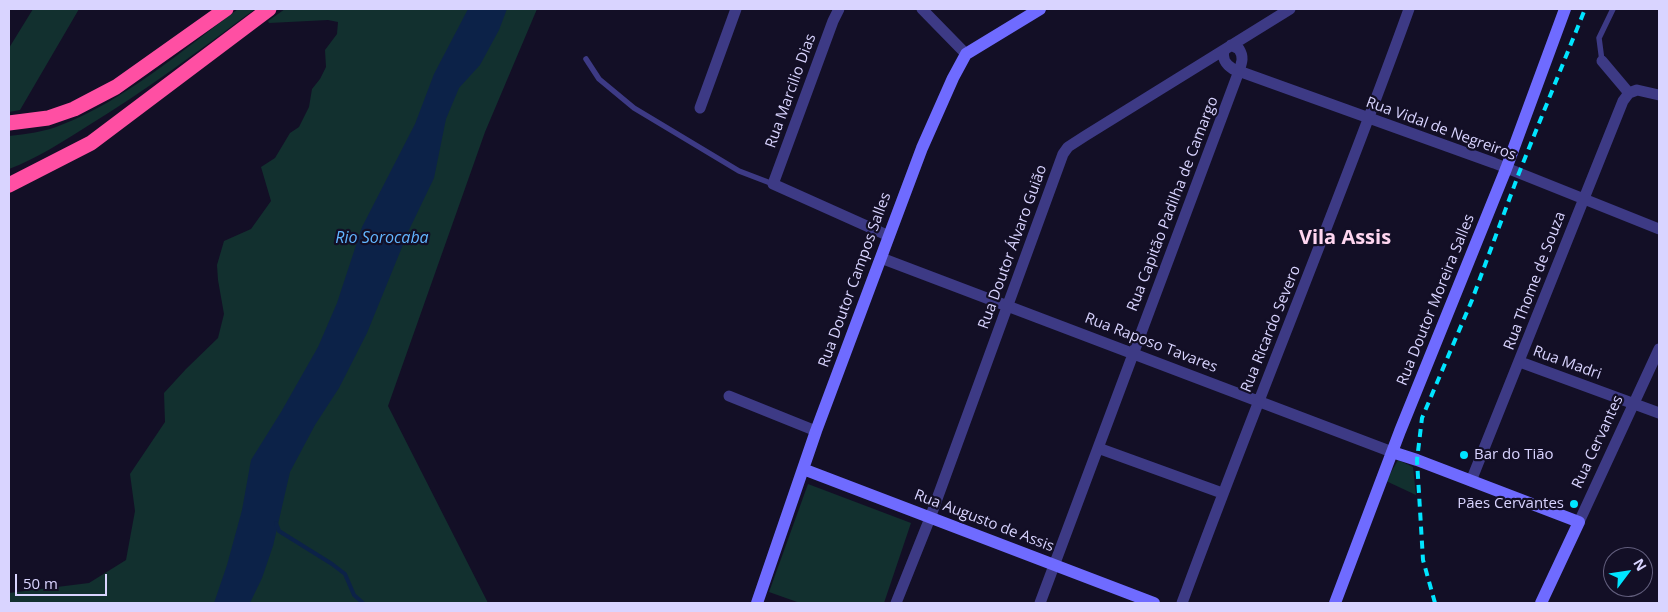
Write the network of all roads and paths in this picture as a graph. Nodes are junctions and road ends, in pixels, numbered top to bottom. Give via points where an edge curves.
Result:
1 (226, 9) edge
2 (269, 9) edge
3 (736, 9) edge
4 (839, 9) edge
5 (922, 9) edge
6 (1040, 9) edge
7 (1290, 9) edge
8 (1408, 9) edge
9 (1566, 9) edge
10 (1613, 9) edge
11 (1227, 48) junction
12 (966, 54) junction
13 (586, 59) dead end
14 (1602, 60) joint
15 (1239, 70) junction
16 (1629, 93) junction
17 (1659, 95) edge
18 (700, 108) dead end
19 (48, 118) junction
20 (1369, 118) junction
21 (9, 123) edge
22 (9, 127) edge
23 (67, 156) junction
24 (1506, 169) junction
25 (9, 177) edge
26 (9, 184) edge
27 (773, 184) junction
28 (1584, 199) junction
29 (1659, 229) edge
30 (889, 236) junction
31 (881, 258) junction
32 (1007, 306) junction
33 (1659, 349) edge
34 (1133, 354) junction
35 (1520, 362) junction
36 (729, 396) dead end
37 (1258, 402) junction
38 (1634, 404) junction
39 (1659, 413) edge
40 (816, 431) junction
41 (1400, 432) junction
42 (1098, 448) junction
43 (1392, 452) junction
44 (1410, 458) junction
45 (803, 469) junction
46 (1471, 481) junction
47 (1222, 493) junction
48 (930, 518) junction
49 (1579, 522) junction
50 (1054, 565) junction
51 (757, 603) edge
52 (896, 603) edge
53 (1040, 603) edge
54 (1154, 603) edge
55 (1182, 603) edge
56 (1335, 603) edge
57 (1541, 603) edge

1 - 19 highway via 116,87 74,109
2 - 23 highway via 90,143
3 - 18 street
4 - 27 street, Rua Marcilio Dias
5 - 12 street
6 - 12 main road
7 - 11 street, Rua Doutor Álvaro Guião
8 - 20 street, Rua Ricardo Severo
9 - 24 main road, Rua Doutor Moreira Salles
10 - 14 lane via 1599,38
11 - 15 street, Rua Vidal de Negreiros via 1223,56 1227,66
11 - 15 street, Rua Capitão Padilha de Camargo via 1239,49 1242,54
11 - 32 street, Rua Doutor Álvaro Guião via 1068,147
12 - 30 main road, Rua Doutor Campos Salles via 922,148
13 - 27 lane via 599,79 634,108 739,171
14 - 16 street
15 - 20 street, Rua Vidal de Negreiros
15 - 34 street, Rua Capitão Padilha de Camargo
16 - 17 street via 1637,90
16 - 28 street, Rua Thome de Souza
19 - 21 highway
19 - 22 highway
20 - 24 street, Rua Vidal de Negreiros
20 - 37 street, Rua Ricardo Severo
23 - 25 highway
23 - 26 highway
24 - 28 street, Rua Vidal de Negreiros
24 - 41 main road, Rua Doutor Moreira Salles
27 - 30 street
28 - 29 street, Rua Vidal de Negreiros
28 - 35 street, Rua Thome de Souza
30 - 31 main road, Rua Doutor Campos Salles
31 - 32 street, Rua Raposo Tavares
31 - 40 main road, Rua Doutor Campos Salles
32 - 34 street, Rua Raposo Tavares
32 - 48 street, Rua Doutor Álvaro Guião
33 - 38 street, Rua Cervantes
34 - 37 street, Rua Raposo Tavares
34 - 42 street, Rua Capitão Padilha de Camargo
35 - 38 street, Rua Madri
35 - 46 street, Rua Thome de Souza
36 - 40 street
37 - 43 street, Rua Raposo Tavares
37 - 47 street, Rua Ricardo Severo
38 - 39 street, Rua Madri
38 - 49 street, Rua Cervantes
40 - 45 main road, Rua Doutor Campos Salles
41 - 43 main road, Rua Doutor Moreira Salles
41 - 44 main road via 1402,448
42 - 47 street
42 - 50 street, Rua Capitão Padilha de Camargo
43 - 44 main road, Rua Raposo Tavares
43 - 56 main road, Rua Doutor Moreira Salles
44 - 46 main road, Rua Raposo Tavares
45 - 48 main road, Rua Augusto de Assis
45 - 51 main road, Rua Doutor Campos Salles
46 - 49 main road, Rua Raposo Tavares
47 - 55 street, Rua Ricardo Severo
48 - 50 main road, Rua Augusto de Assis
48 - 52 street, Rua Doutor Álvaro Guião
49 - 57 main road, Rua Cervantes
50 - 53 street, Rua Capitão Padilha de Camargo
50 - 54 main road, Rua Augusto de Assis

